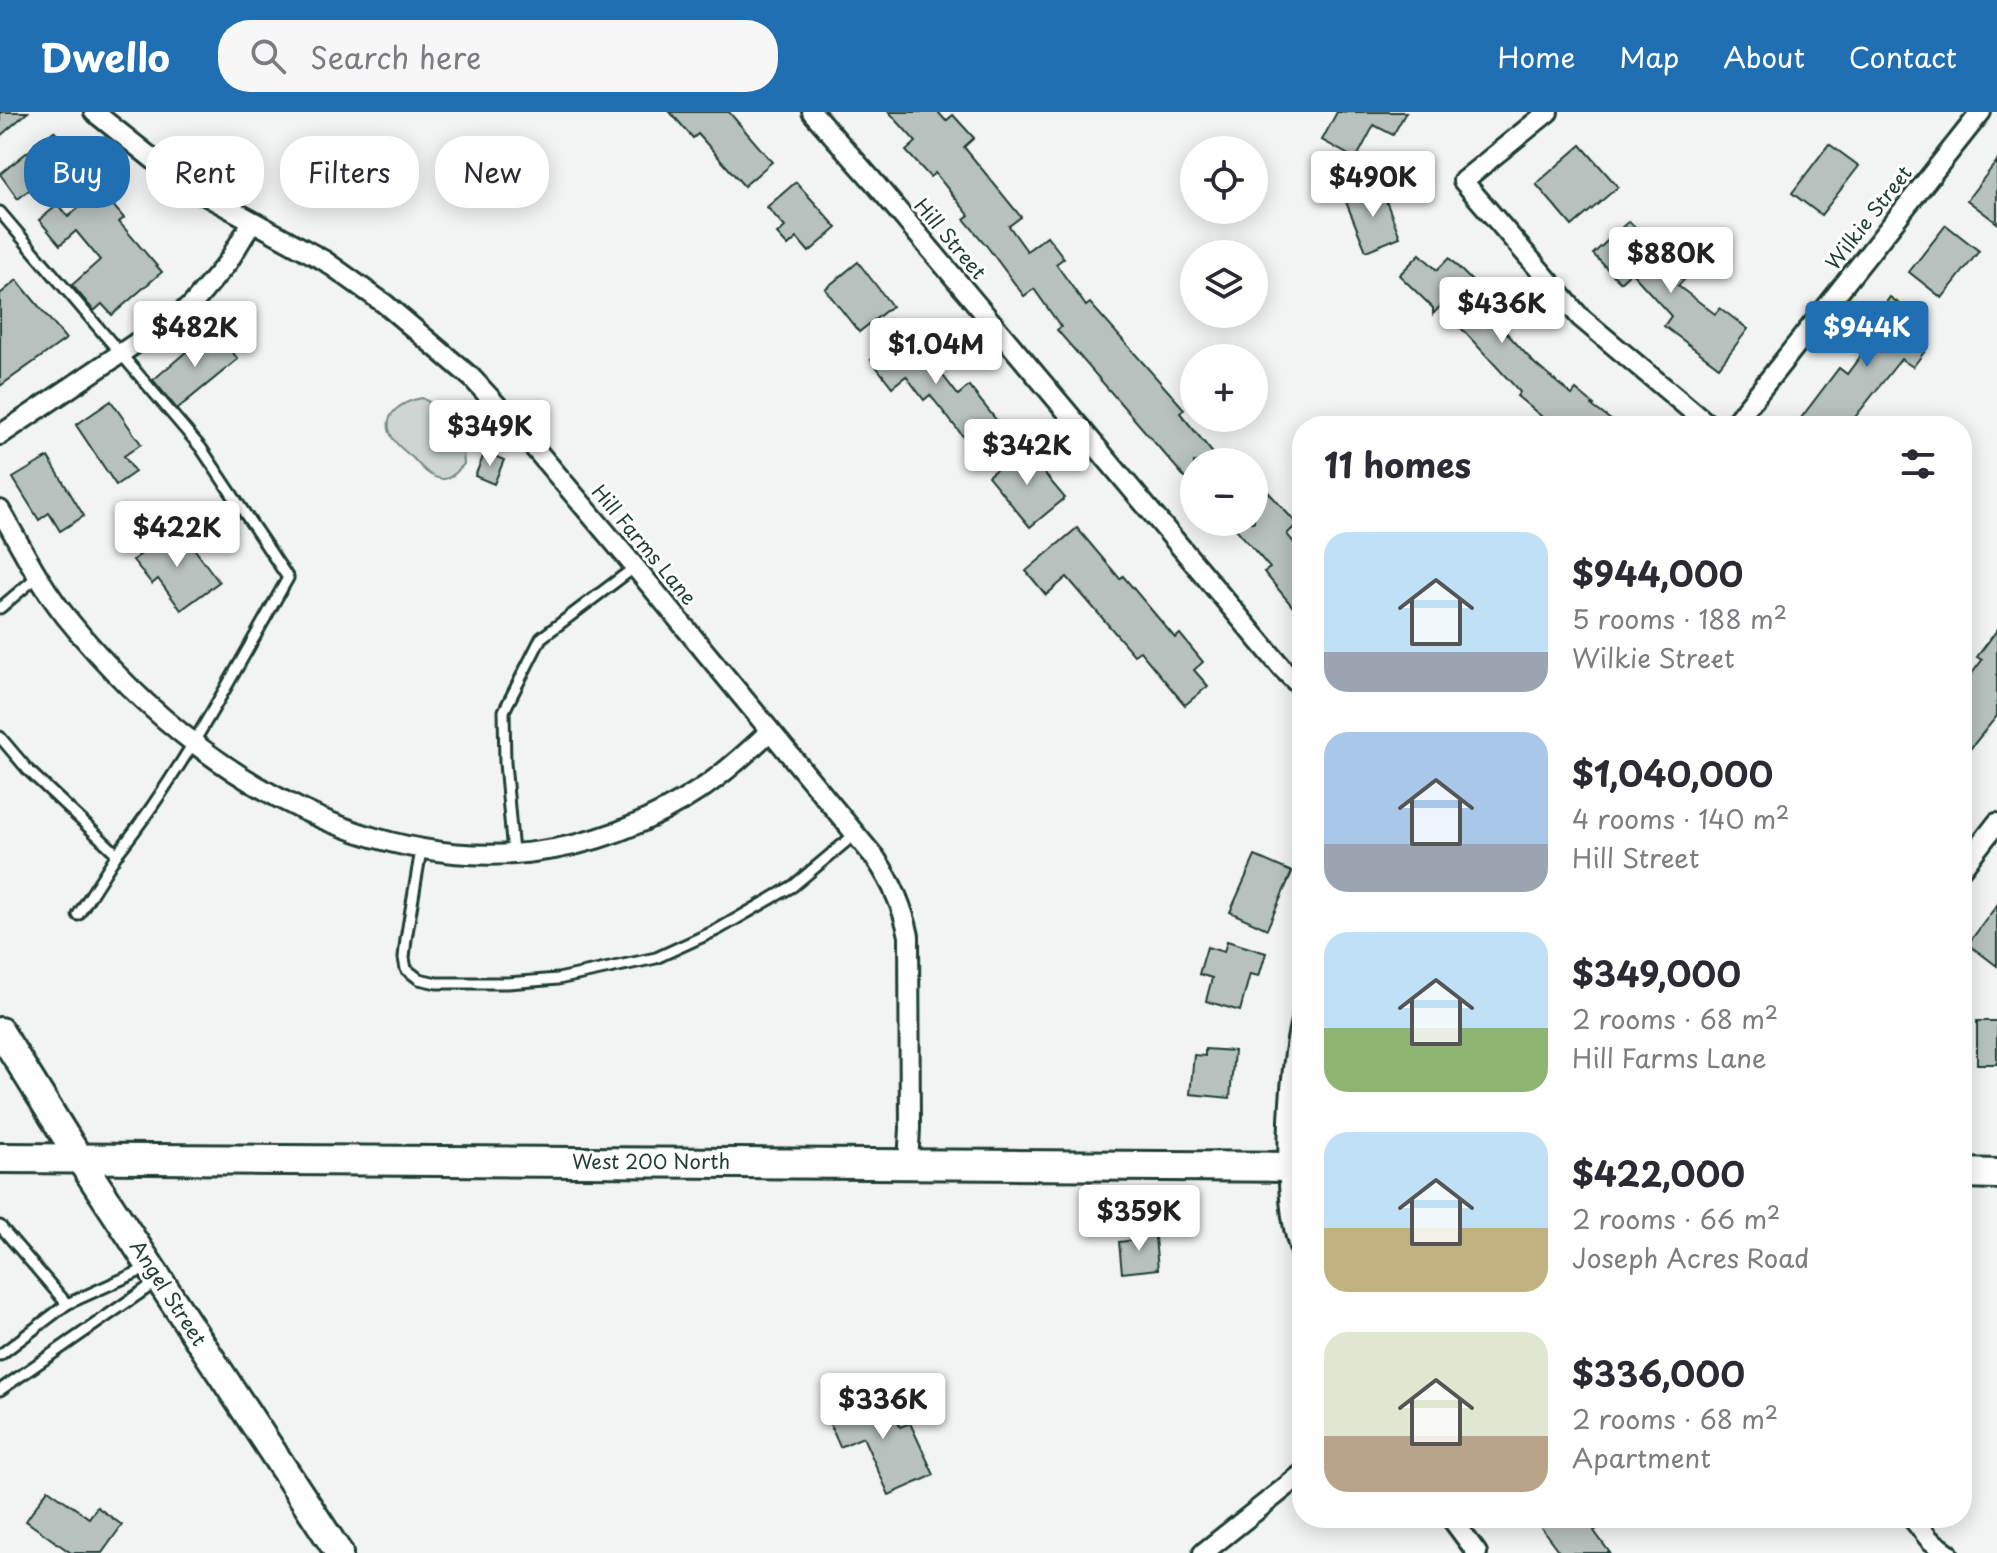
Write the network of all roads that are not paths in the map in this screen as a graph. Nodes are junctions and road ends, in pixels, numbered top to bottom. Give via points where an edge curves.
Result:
1 (94, 112) edge
2 (812, 112) edge
3 (1548, 112) edge
4 (1981, 112) edge
5 (0, 212) edge
6 (252, 222) junction
7 (118, 353) junction
8 (1698, 416) edge
9 (1740, 416) edge
10 (0, 435) edge
11 (0, 510) edge
12 (635, 567) junction
13 (38, 576) junction
14 (0, 608) edge
15 (1292, 678) edge
16 (769, 732) junction
17 (0, 737) edge
18 (194, 743) junction
19 (1997, 823) edge
20 (854, 835) junction
21 (421, 850) junction
22 (513, 853) junction
23 (117, 854) junction
24 (1972, 855) edge
25 (78, 915) dead end
26 (0, 1031) edge
27 (1292, 1070) edge
28 (1292, 1098) edge
29 (0, 1158) edge
30 (79, 1158) junction
31 (908, 1164) junction
32 (1292, 1167) edge
33 (1972, 1173) edge
34 (1997, 1174) edge
35 (0, 1226) edge
36 (155, 1273) junction
37 (67, 1304) junction
38 (0, 1355) edge
39 (0, 1390) edge
40 (1292, 1482) edge
41 (1458, 1528) edge
42 (1920, 1528) edge
43 (339, 1553) edge
44 (1203, 1553) edge
45 (1477, 1553) edge
46 (1948, 1553) edge

1 - 6 street, Hill Farms Lane via 183,183
2 - 15 street, Hill Street
3 - 8 street via 1463,181 1580,317
4 - 9 street, Wilkie Street
5 - 7 lane
6 - 7 street via 228,262 191,306
6 - 12 street, Hill Farms Lane via 325,261 428,338 515,425
7 - 10 street
7 - 18 lane via 201,448 288,578
11 - 13 street
12 - 16 street, Hill Farms Lane
12 - 22 lane via 541,638 504,711
13 - 14 lane
13 - 18 street via 118,675
16 - 20 street, Hill Farms Lane
16 - 22 street via 703,787 662,811 565,847
17 - 23 lane
18 - 21 street via 301,811 359,835
18 - 23 lane
19 - 24 street
20 - 21 lane via 793,886 656,958 558,979 508,983 437,983 406,969
20 - 31 street, Hill Farms Lane via 891,881 909,936
21 - 22 street
23 - 25 lane
26 - 30 street, Angel Street
27 - 28 street
29 - 30 main road, West 200 North
30 - 31 main road, West 200 North
30 - 36 street, Angel Street
31 - 32 main road, West 200 North
33 - 34 main road
35 - 37 lane
36 - 37 lane
36 - 39 lane
36 - 43 street, Angel Street
37 - 38 lane
40 - 44 street
41 - 45 street
42 - 46 street

